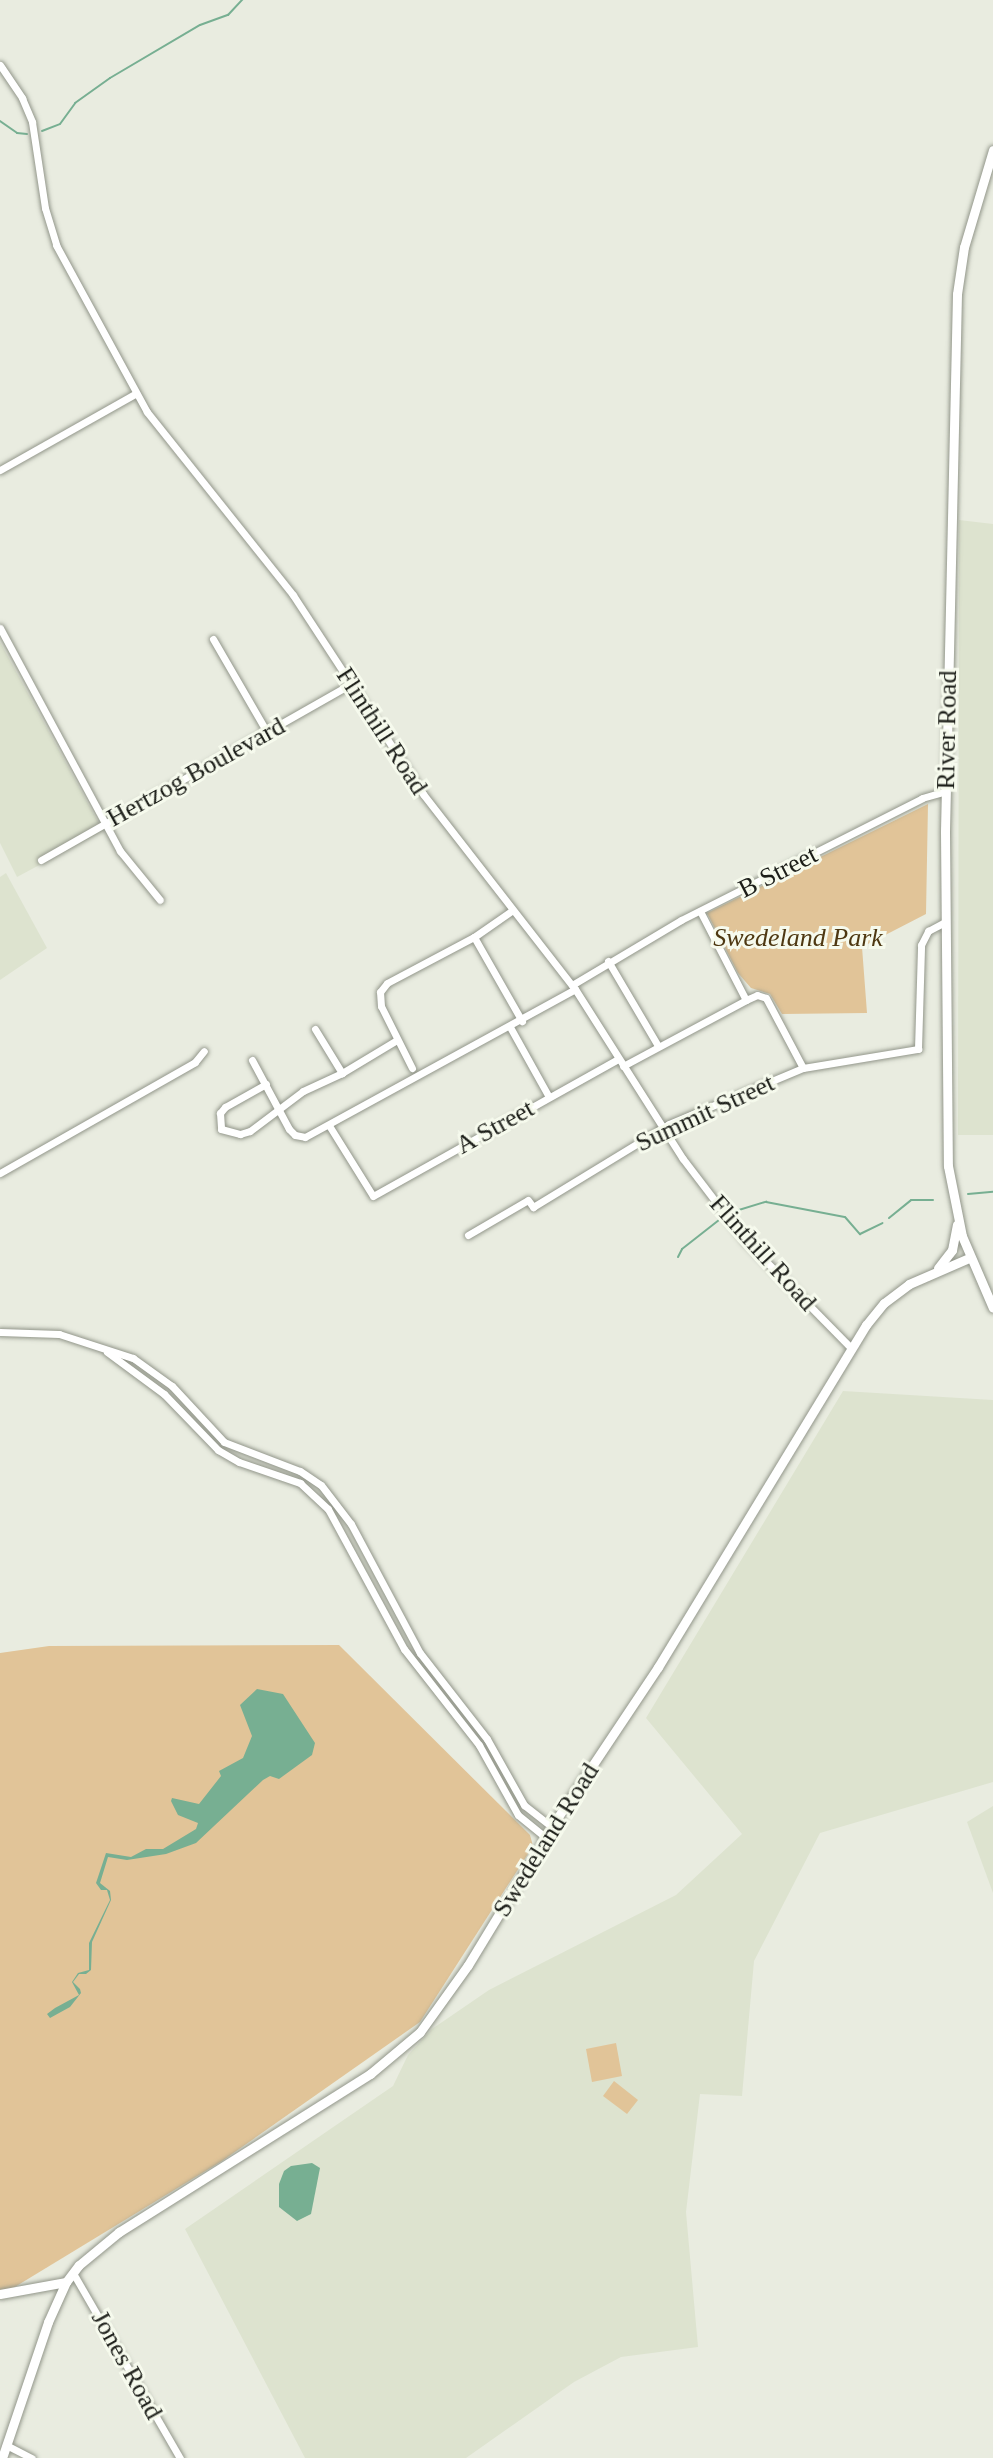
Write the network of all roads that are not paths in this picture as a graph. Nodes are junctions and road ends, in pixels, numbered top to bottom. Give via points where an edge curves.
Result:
1 (0, 65) edge
2 (993, 150) edge
3 (135, 394) junction
4 (0, 470) edge
5 (0, 628) edge
6 (213, 639) dead end
7 (351, 684) junction
8 (267, 732) junction
9 (946, 791) junction
10 (105, 823) junction
11 (41, 860) dead end
12 (160, 900) dead end
13 (513, 910) junction
14 (700, 911) junction
15 (945, 922) junction
16 (474, 937) junction
17 (608, 961) junction
18 (573, 987) junction
19 (746, 1000) junction
20 (522, 1021) junction
21 (510, 1027) junction
22 (315, 1029) dead end
23 (397, 1040) junction
24 (658, 1046) junction
25 (204, 1051) dead end
26 (252, 1060) dead end
27 (620, 1062) junction
28 (412, 1068) dead end
29 (803, 1068) junction
30 (342, 1073) junction
31 (266, 1084) junction
32 (549, 1097) junction
33 (279, 1111) junction
34 (330, 1127) junction
35 (661, 1128) junction
36 (0, 1172) edge
37 (957, 1221) junction
38 (468, 1235) dead end
39 (969, 1258) junction
40 (934, 1272) junction
41 (993, 1308) edge
42 (0, 1332) edge
43 (99, 1346) junction
44 (851, 1348) junction
45 (552, 1827) junction
46 (546, 1838) junction
47 (73, 2273) junction
48 (66, 2282) junction
49 (0, 2294) edge
50 (6, 2445) junction
51 (2, 2458) edge
52 (32, 2458) edge
53 (180, 2458) edge

1 - 3 street, Flinthill Road via 32,122 56,245
2 - 9 main road, River Road via 962,257 954,363
3 - 4 street
3 - 7 street, Flinthill Road via 293,595
5 - 10 street
6 - 8 street
7 - 8 street, Hertzog Boulevard
7 - 13 street, Flinthill Road via 423,794
8 - 10 street, Hertzog Boulevard
9 - 14 street, B Street via 922,798
9 - 15 main road, River Road
10 - 11 street, Hertzog Boulevard
10 - 12 street via 128,865
13 - 16 street
13 - 18 street, Flinthill Road
14 - 17 street, B Street
14 - 19 street
15 - 29 street, Summit Street via 931,929 921,945 918,1049
15 - 37 main road, River Road via 947,1138
16 - 20 street
16 - 23 street via 387,983 380,992
17 - 18 street, B Street
17 - 24 street
18 - 20 street, B Street
18 - 27 street, Flinthill Road
19 - 24 street, A Street
19 - 29 street via 766,998
20 - 21 street, B Street
21 - 32 street
21 - 34 street, B Street
22 - 30 street
23 - 28 street
23 - 30 street
24 - 27 street, A Street
25 - 36 street via 195,1062
26 - 31 street
27 - 32 street, A Street
27 - 35 street, Flinthill Road
29 - 35 street, Summit Street
30 - 33 street via 303,1091
31 - 33 street
31 - 33 street via 225,1107 221,1129 250,1131
32 - 34 street, A Street via 373,1196
33 - 34 street via 295,1135 305,1137
35 - 38 street, Summit Street via 533,1207 528,1200
35 - 44 street, Flinthill Road via 745,1240
37 - 39 main road, River Road
37 - 40 main road via 952,1250
39 - 40 main road, Swedeland Road
39 - 41 main road, River Road
40 - 44 main road, Swedeland Road via 884,1303
42 - 43 street via 42,1331
43 - 45 street via 133,1358 161,1377 224,1442 300,1471 329,1494 351,1524 420,1653 487,1739 524,1805
43 - 46 street via 164,1394 218,1450 300,1483 322,1501 404,1649 479,1745 518,1815
44 - 45 main road, Swedeland Road via 704,1594
45 - 46 main road, Swedeland Road
46 - 47 main road, Swedeland Road via 468,1965 410,2043 276,2136 119,2232
47 - 48 main road, Swedeland Road
47 - 53 street, Jones Road
48 - 49 main road
48 - 50 main road, Swedeland Road
50 - 51 main road, Swedeland Road
50 - 52 street

